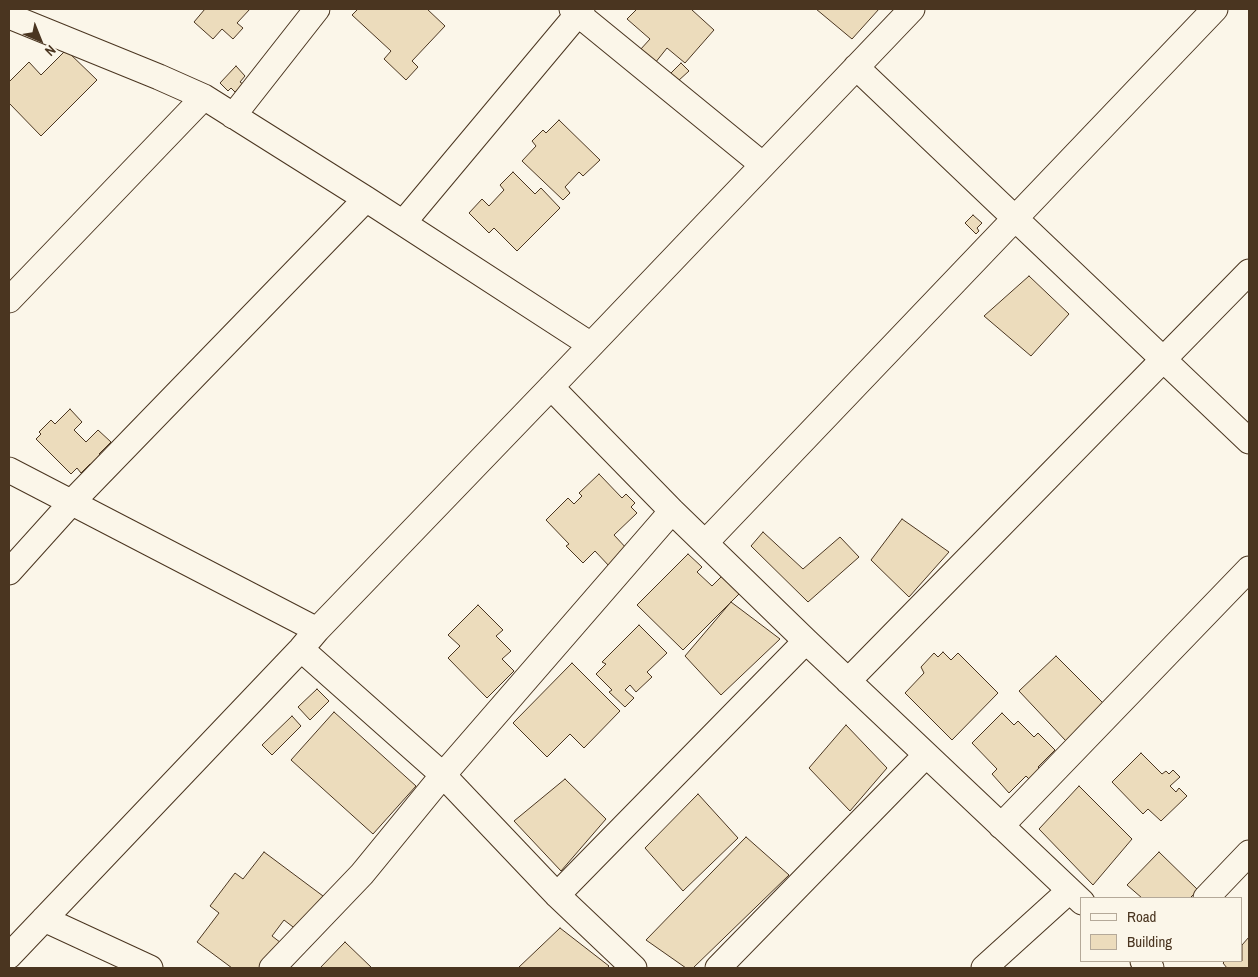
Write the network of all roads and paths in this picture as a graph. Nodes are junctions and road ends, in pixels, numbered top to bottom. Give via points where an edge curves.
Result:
1 (317, 9) edge
2 (912, 9) edge
3 (1215, 9) edge
4 (578, 10) edge
5 (14, 25) edge
6 (856, 68) junction
7 (204, 97) junction
8 (234, 116) junction
9 (763, 165) junction
10 (366, 199) junction
11 (1015, 218) junction
12 (403, 223) junction
13 (1249, 272) edge
14 (9, 300) edge
15 (591, 345) junction
16 (1164, 360) junction
17 (551, 388) junction
18 (1249, 441) edge
19 (9, 470) edge
20 (72, 502) junction
21 (672, 511) junction
22 (705, 543) junction
23 (1249, 569) edge
24 (9, 572) edge
25 (316, 630) junction
26 (806, 641) junction
27 (301, 649) junction
28 (848, 681) junction
29 (926, 754) junction
30 (443, 775) junction
31 (1001, 826) junction
32 (1249, 853) edge
33 (557, 895) junction
34 (1076, 897) edge
35 (1207, 897) edge
36 (44, 919) junction
37 (9, 956) edge
38 (150, 968) edge
39 (272, 968) edge
40 (634, 968) edge
41 (718, 968) edge
42 (984, 968) edge

1 - 8 street
2 - 6 street
3 - 11 street
4 - 9 street
4 - 12 street
5 - 7 street via 160,77
6 - 9 street
6 - 11 street
7 - 8 street
7 - 14 street
8 - 10 street
9 - 15 street
10 - 12 street
10 - 20 street
11 - 16 street
11 - 22 street
12 - 15 street
13 - 16 street
15 - 17 street
16 - 18 street
16 - 28 street
17 - 21 street
17 - 25 street
19 - 20 street
20 - 24 street
20 - 25 street
21 - 22 street
21 - 30 street
22 - 26 street
23 - 31 street
25 - 27 street
26 - 28 street
26 - 33 street
27 - 30 street
27 - 36 street
28 - 29 street
29 - 31 street
29 - 41 street
30 - 33 street
30 - 39 street via 362,874
31 - 34 street
32 - 35 street
33 - 40 street
34 - 42 street
36 - 37 street
36 - 38 street

